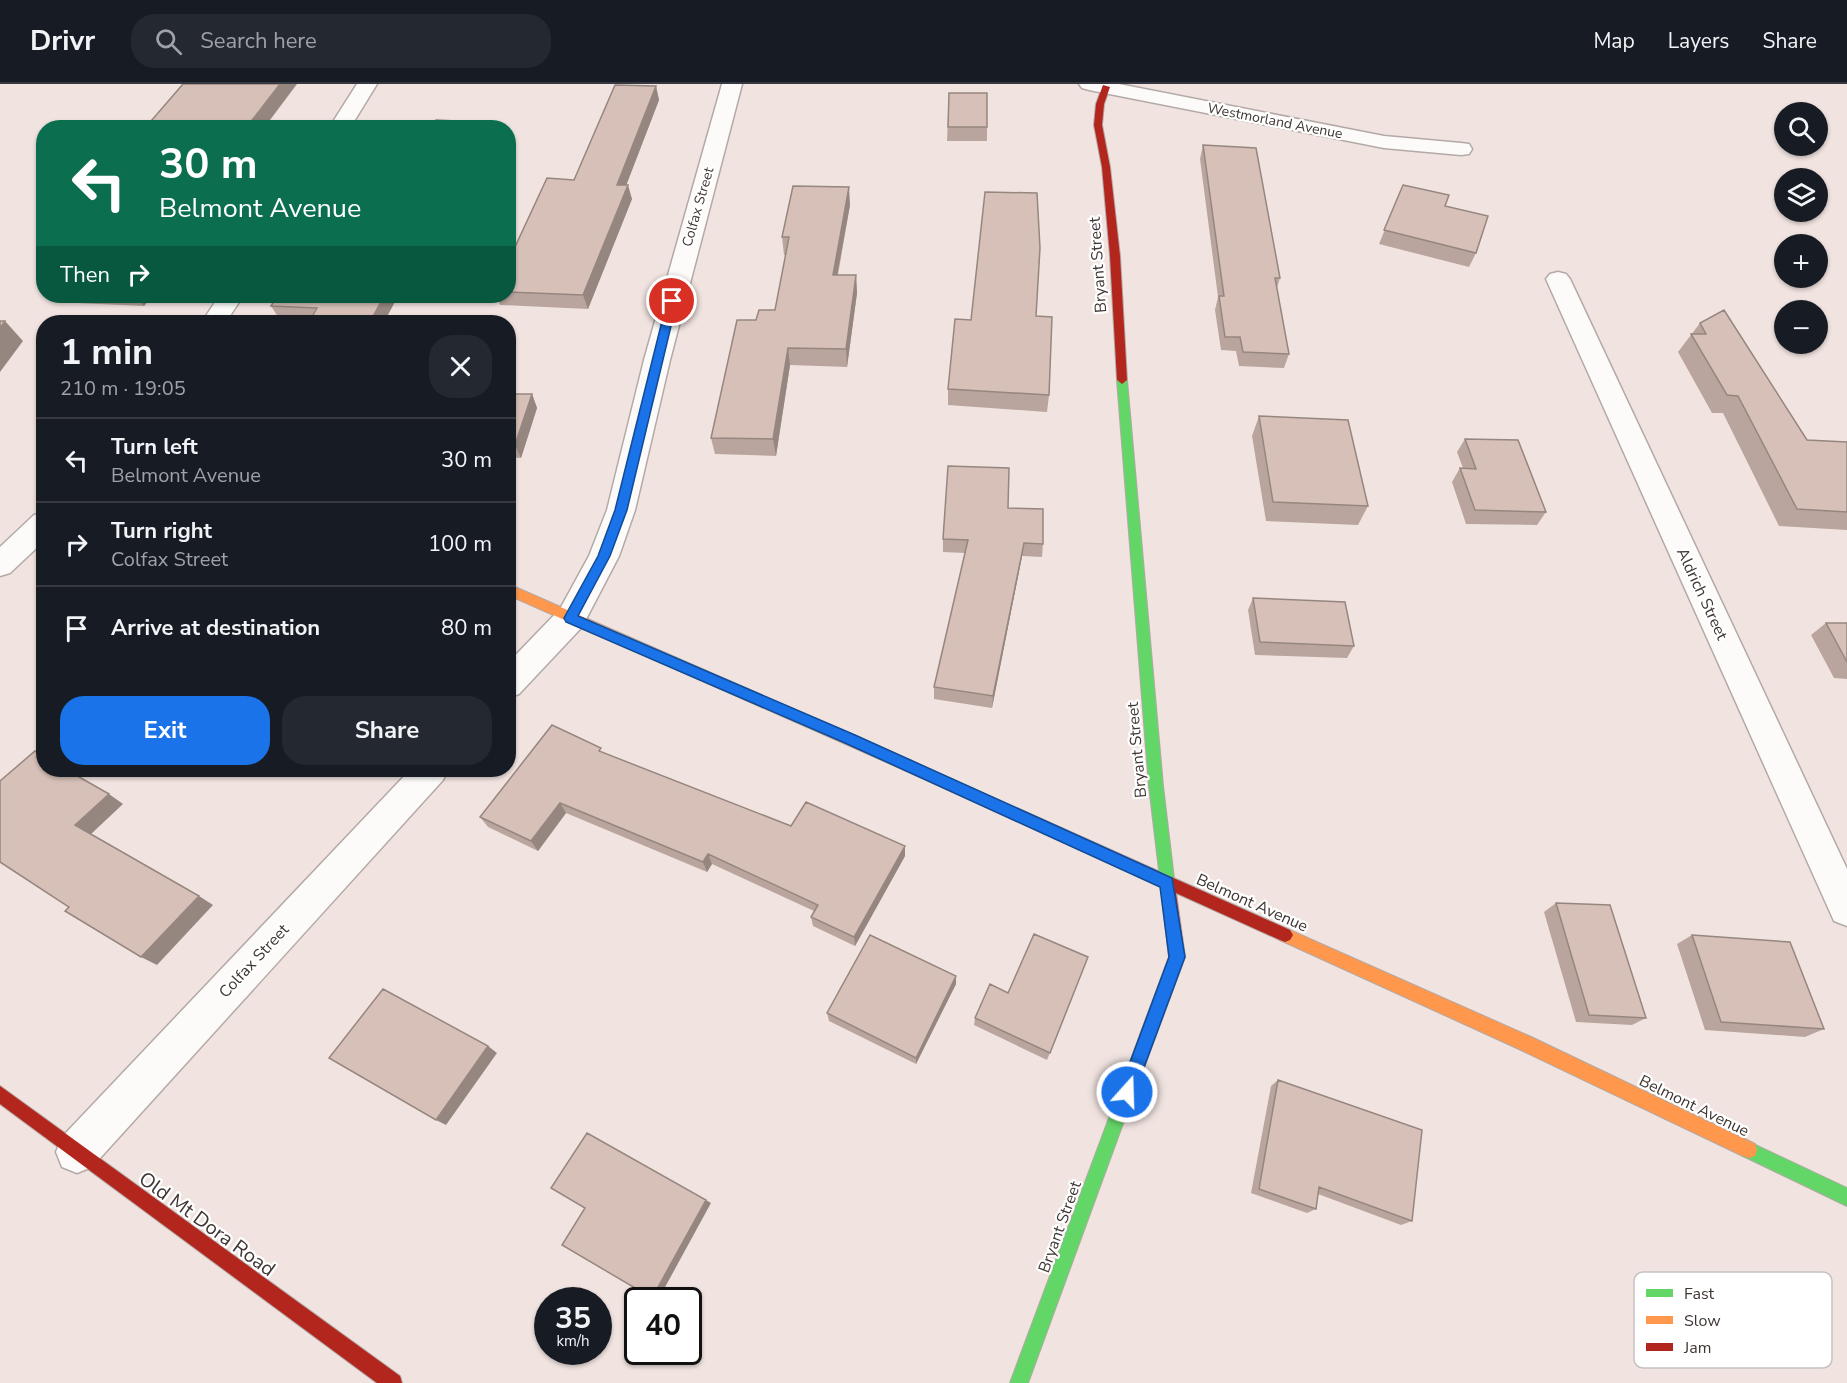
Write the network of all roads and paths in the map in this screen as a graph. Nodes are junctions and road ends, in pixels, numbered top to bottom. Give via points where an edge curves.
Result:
1 (367, 84) edge
2 (732, 84) edge
3 (1098, 86) edge
4 (344, 120) edge
5 (1461, 149) dead end
6 (1558, 279) dead end
7 (36, 531) edge
8 (0, 565) edge
9 (516, 593) edge
10 (571, 618) junction
11 (516, 676) edge
12 (424, 777) edge
13 (1167, 883) junction
14 (1847, 909) edge
15 (0, 1094) edge
16 (77, 1152) junction
17 (1847, 1197) edge
18 (393, 1383) edge
19 (1020, 1383) edge

1 - 4 street
2 - 10 street, Colfax Street via 668,316 621,510 604,556
3 - 5 street, Westmorland Avenue via 1354,137
3 - 13 street, Bryant Street via 1098,125 1115,256 1123,391
6 - 14 street, Aldrich Street
7 - 8 street
9 - 10 street, Belmont Avenue
10 - 11 street, Colfax Street
10 - 13 street, Belmont Avenue
12 - 16 street, Colfax Street
13 - 17 street, Belmont Avenue via 1525,1043
13 - 19 street, Bryant Street via 1177,957
15 - 16 street, Old Mt Dora Road
16 - 18 street, Old Mt Dora Road

